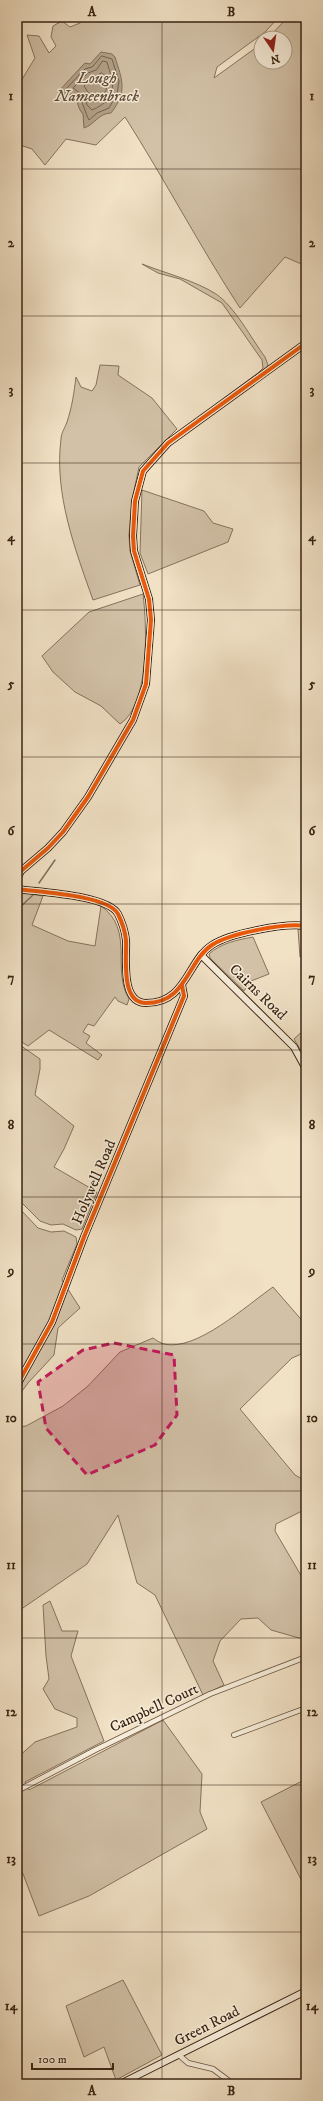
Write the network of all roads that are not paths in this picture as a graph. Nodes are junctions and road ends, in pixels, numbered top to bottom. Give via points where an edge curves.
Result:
1 (306, 343) edge
2 (17, 879) edge
3 (17, 889) edge
4 (306, 926) edge
5 (201, 956) junction
6 (182, 985) junction
7 (306, 1069) edge
8 (17, 1385) edge
9 (306, 1657) edge
10 (306, 1708) edge
11 (234, 1734) dead end
12 (17, 1791) edge
13 (306, 1991) edge
14 (178, 2055) junction
15 (120, 2084) edge
16 (233, 2084) edge

1 - 2 street via 168,443 143,471 135,501 134,551 149,599 151,620 146,684 133,720 88,797 63,832 21,871
3 - 6 street via 92,900 108,905 117,912 126,940 127,984 130,993 137,1000 145,1003 159,1001 170,996
4 - 5 street via 286,926 234,936 212,945
5 - 6 street
5 - 7 street, Cairns Road via 294,1047
6 - 8 street, Holywell Road via 184,996 84,1237 52,1322
9 - 12 street, Campbell Court via 210,1694
10 - 11 street
13 - 14 street, Green Road
14 - 15 street, Green Road
14 - 16 street via 188,2063 213,2069

